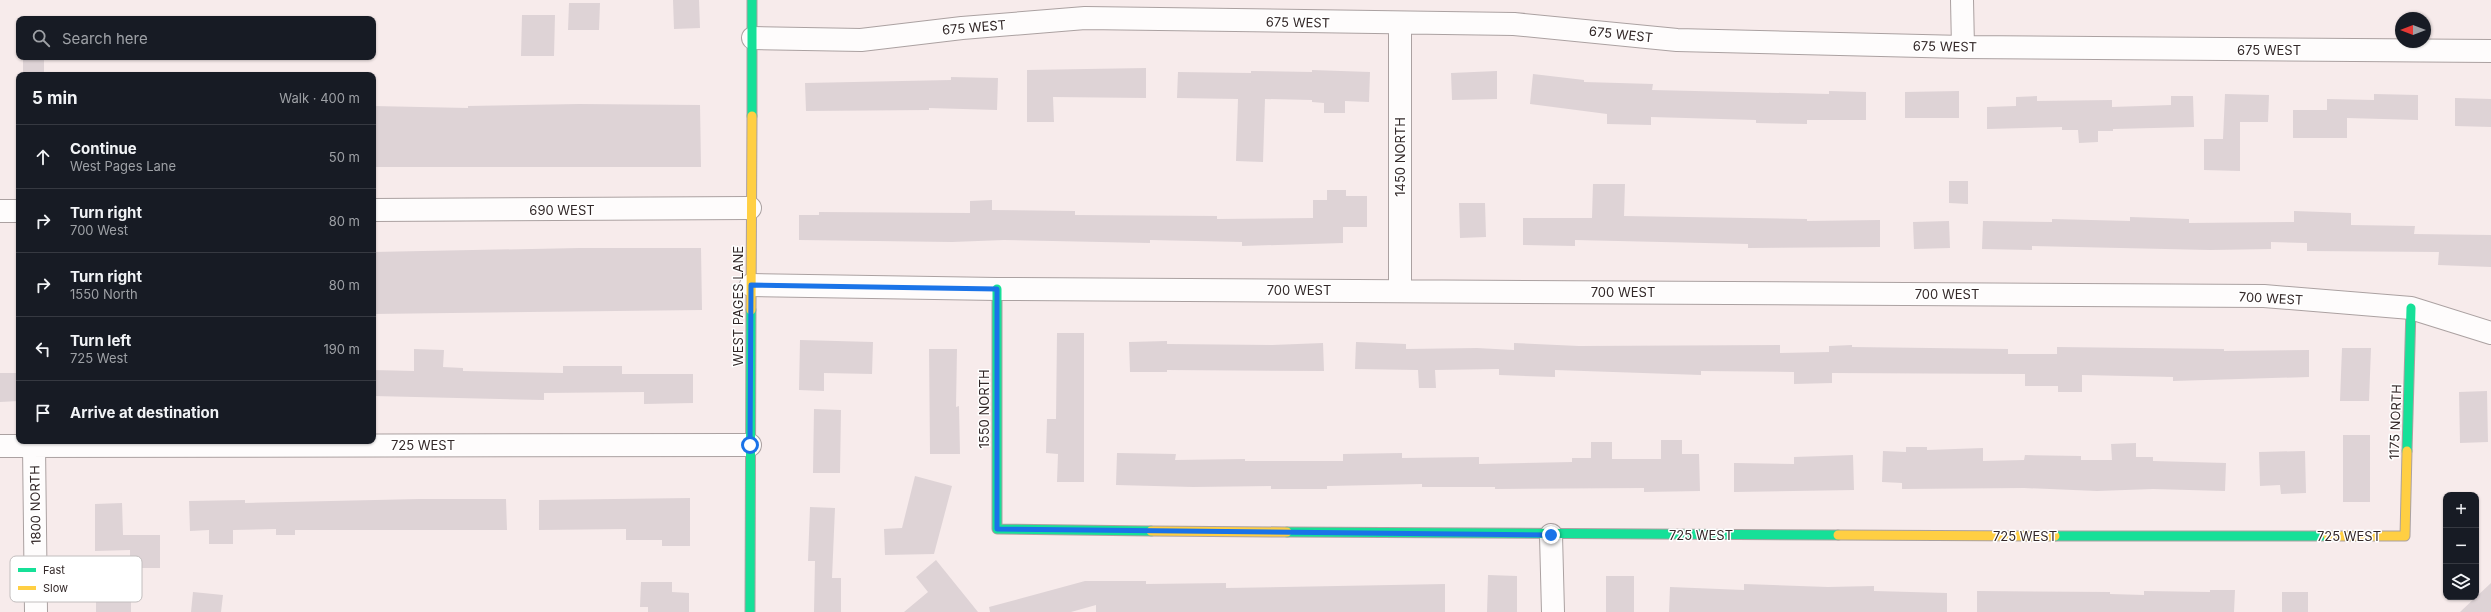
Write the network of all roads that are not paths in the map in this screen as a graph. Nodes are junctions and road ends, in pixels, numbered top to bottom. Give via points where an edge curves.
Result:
1 (752, 0) edge
2 (1962, 0) edge
3 (1400, 24) junction
4 (753, 38) junction
5 (1963, 47) junction
6 (2491, 51) edge
7 (750, 208) junction
8 (376, 210) edge
9 (0, 211) edge
10 (16, 211) edge
11 (751, 285) junction
12 (997, 289) junction
13 (1400, 290) junction
14 (2411, 308) junction
15 (2491, 333) edge
16 (750, 445) junction
17 (0, 446) edge
18 (34, 446) junction
19 (997, 529) joint
20 (1551, 535) junction
21 (2405, 536) joint
22 (35, 556) edge
23 (36, 602) edge
24 (36, 612) edge
25 (750, 612) edge
26 (1553, 612) edge

1 - 4 street, WEST PAGES LANE
2 - 5 street
3 - 4 street, 675 WEST via 1085,18 962,28 861,40
3 - 5 street, 675 WEST via 1514,24 1677,40
3 - 13 street, 1450 NORTH
4 - 7 street, WEST PAGES LANE
5 - 6 street, 675 WEST
7 - 8 street, 690 WEST
7 - 11 street, WEST PAGES LANE
9 - 10 street
11 - 12 street, 700 WEST
11 - 16 street, WEST PAGES LANE
12 - 13 street, 700 WEST
12 - 19 street, 1550 NORTH
13 - 14 street, 700 WEST via 2264,296
14 - 15 street, 700 WEST
14 - 21 street, 1175 NORTH
16 - 18 street, 725 WEST
16 - 25 street, WEST PAGES LANE
17 - 18 street, 725 WEST
18 - 22 street, 1800 NORTH
19 - 20 street, 725 WEST
20 - 21 street, 725 WEST
20 - 26 street
23 - 24 street, 1800 NORTH

